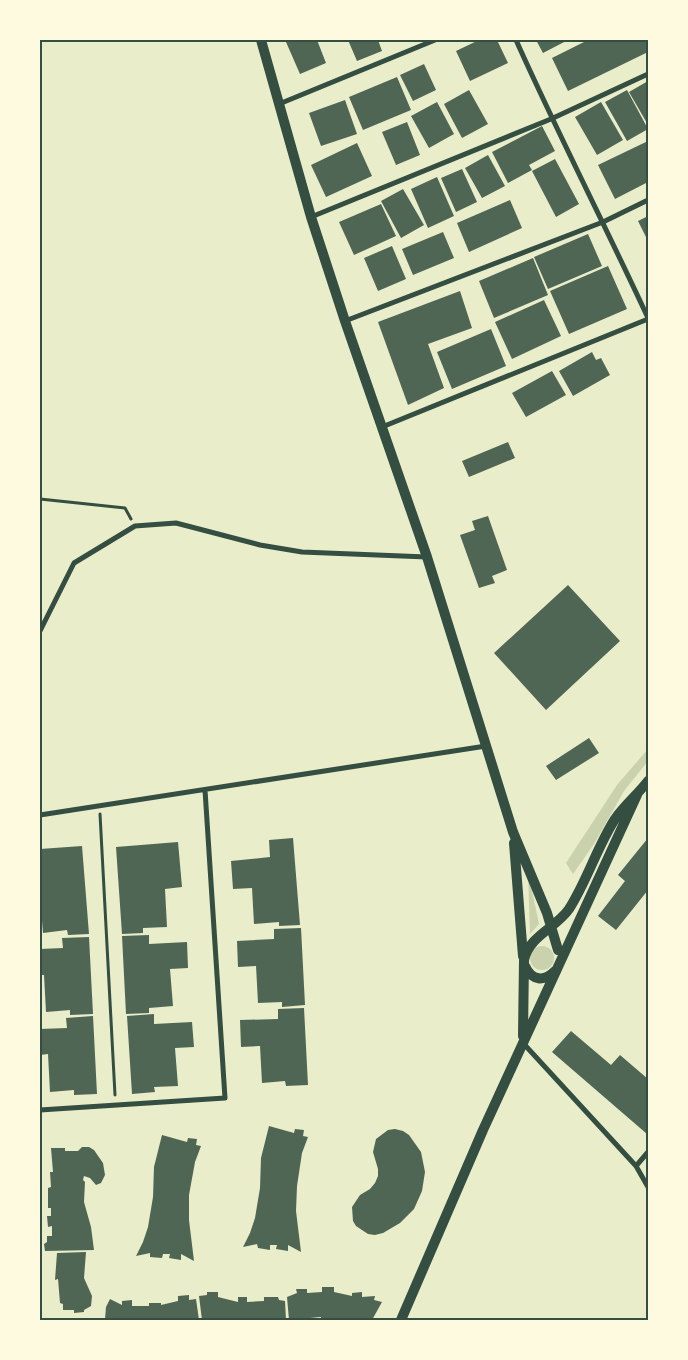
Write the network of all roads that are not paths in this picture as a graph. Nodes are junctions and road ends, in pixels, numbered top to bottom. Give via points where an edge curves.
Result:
1 (261, 40) edge
2 (435, 40) edge
3 (516, 40) edge
4 (648, 74) edge
5 (279, 104) junction
6 (551, 119) junction
7 (648, 200) edge
8 (312, 217) junction
9 (603, 222) junction
10 (648, 319) edge
11 (345, 321) junction
12 (382, 428) junction
13 (427, 557) junction
14 (40, 631) edge
15 (486, 746) junction
16 (648, 781) edge
17 (205, 790) junction
18 (636, 795) junction
19 (40, 815) edge
20 (513, 832) junction
21 (552, 927) junction
22 (532, 943) junction
23 (560, 955) junction
24 (524, 963) junction
25 (556, 971) junction
26 (522, 1042) junction
27 (40, 1110) edge
28 (648, 1152) edge
29 (636, 1166) junction
30 (648, 1187) edge
31 (401, 1320) edge

1 - 5 main road
2 - 5 street
3 - 6 street
4 - 6 street
5 - 8 main road
6 - 8 street
6 - 9 street
7 - 9 street
8 - 11 main road
9 - 10 street
9 - 11 street
10 - 12 street
11 - 12 main road
12 - 13 main road
13 - 14 street via 302,552 260,545 176,523 134,526 74,563
13 - 15 main road
15 - 17 street
15 - 20 main road
16 - 18 main road
17 - 19 street
17 - 27 street via 225,1098
18 - 21 main road via 615,818 568,908
18 - 23 main road
20 - 21 main road
20 - 24 main road
21 - 22 main road
21 - 23 main road
22 - 23 main road via 551,942
22 - 24 main road
23 - 25 main road
24 - 25 main road via 527,972 537,978 549,977
24 - 26 main road
25 - 26 main road
26 - 29 street
26 - 31 main road
28 - 29 street
29 - 30 street

